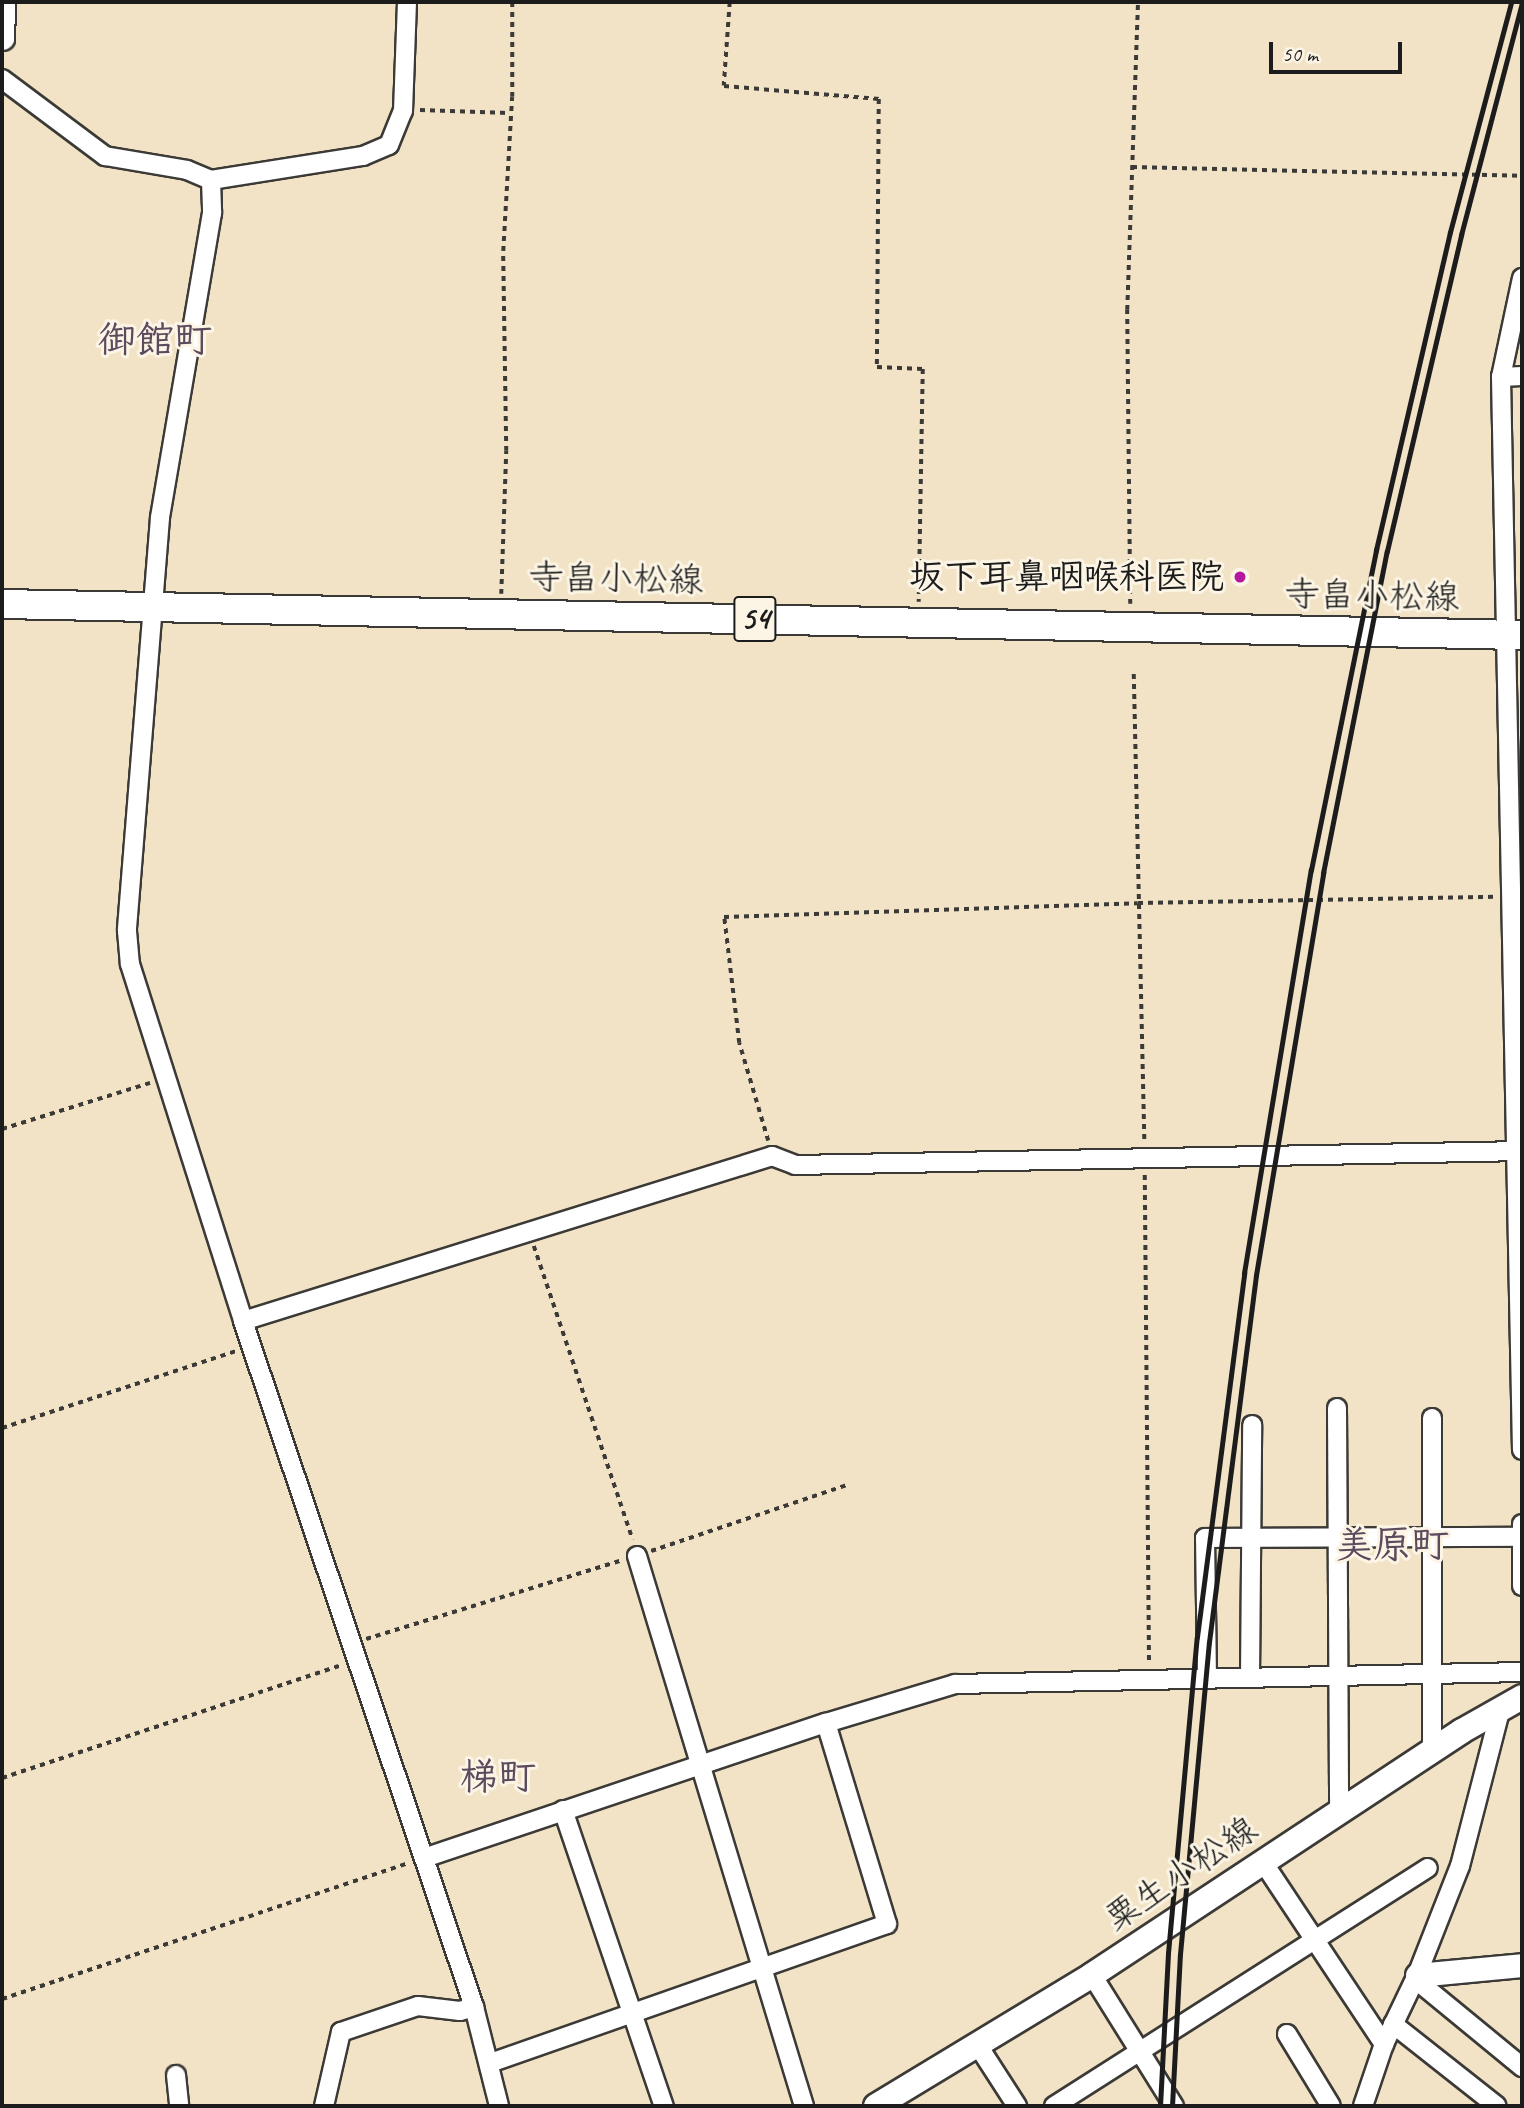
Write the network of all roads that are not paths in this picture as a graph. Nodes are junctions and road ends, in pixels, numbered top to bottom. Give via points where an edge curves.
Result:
1 (3, 2) edge
2 (407, 2) edge
3 (2, 38) edge
4 (2, 79) edge
5 (211, 180) junction
6 (1522, 278) edge
7 (1522, 376) edge
8 (1501, 377) junction
9 (2, 604) edge
10 (154, 610) junction
11 (1516, 635) edge
12 (1520, 1151) edge
13 (243, 1321) junction
14 (1521, 1340) edge
15 (1522, 1405) edge
16 (1337, 1408) dead end
17 (1432, 1418) dead end
18 (1252, 1425) dead end
19 (1522, 1450) edge
20 (1522, 1524) edge
21 (1433, 1536) junction
22 (1338, 1537) junction
23 (1522, 1537) edge
24 (1251, 1538) junction
25 (638, 1556) road end
26 (1522, 1586) edge
27 (1522, 1672) edge
28 (1433, 1674) junction
29 (1339, 1676) junction
30 (1250, 1678) junction
31 (1208, 1679) junction
32 (1522, 1697) edge
33 (1500, 1712) junction
34 (826, 1723) junction
35 (1432, 1750) junction
36 (697, 1764) junction
37 (563, 1810) junction
38 (1339, 1812) junction
39 (424, 1858) junction
40 (1264, 1862) junction
41 (1428, 1868) dead end
42 (1316, 1943) junction
43 (1522, 1965) edge
44 (763, 1968) junction
45 (1092, 1975) junction
46 (1416, 1977) junction
47 (474, 2007) junction
48 (633, 2010) junction
49 (1394, 2024) junction
50 (1287, 2034) dead end
51 (977, 2044) junction
52 (1384, 2044) junction
53 (1141, 2053) junction
54 (490, 2063) junction
55 (1522, 2067) edge
56 (176, 2075) dead end
57 (180, 2106) edge
58 (324, 2106) edge
59 (499, 2106) edge
60 (664, 2106) edge
61 (804, 2106) edge
62 (876, 2106) edge
63 (1017, 2106) edge
64 (1054, 2106) edge
65 (1174, 2106) edge
66 (1331, 2106) edge
67 (1363, 2106) edge
68 (1497, 2106) edge

1 - 3 street
2 - 5 street via 403,111 389,145 363,156
4 - 5 street via 105,156 187,170
5 - 10 street via 212,213 160,517
6 - 8 street
7 - 8 street
8 - 11 street
9 - 10 main road, 寺畠小松線 / 54
10 - 11 main road, 寺畠小松線 / 54
10 - 13 street via 127,931 130,964
11 - 12 street
12 - 13 street via 795,1165 772,1156
12 - 14 street
13 - 39 street
14 - 15 street
15 - 19 street
16 - 22 street
17 - 21 street
18 - 24 street
20 - 23 street
21 - 22 street
21 - 23 street
21 - 28 street
22 - 24 street
22 - 29 street
23 - 26 street
24 - 30 street
24 - 31 street via 1205,1538
25 - 36 street
27 - 28 street
28 - 29 street
28 - 35 street
29 - 30 street
29 - 38 street
30 - 31 street
31 - 34 street via 955,1684
32 - 33 main road, 粟生小松線
33 - 35 main road, 粟生小松線
33 - 46 street via 1460,1866
34 - 36 street
34 - 44 street via 887,1924
35 - 38 main road, 粟生小松線
36 - 37 street
36 - 44 street
37 - 39 street
37 - 48 street
38 - 40 main road, 粟生小松線
39 - 47 street
40 - 42 street
40 - 45 main road, 粟生小松線
41 - 42 street
42 - 52 street
42 - 53 street
43 - 46 street
44 - 48 street
44 - 61 street
45 - 51 main road, 粟生小松線
45 - 53 street
46 - 49 street
46 - 55 street
47 - 54 street
47 - 58 street via 460,2011 418,2006 341,2032
48 - 54 street
48 - 60 street
49 - 52 street
49 - 68 street
50 - 66 street
51 - 62 main road, 粟生小松線
51 - 63 street
52 - 67 street
53 - 64 street
53 - 65 street
54 - 59 street
56 - 57 street

